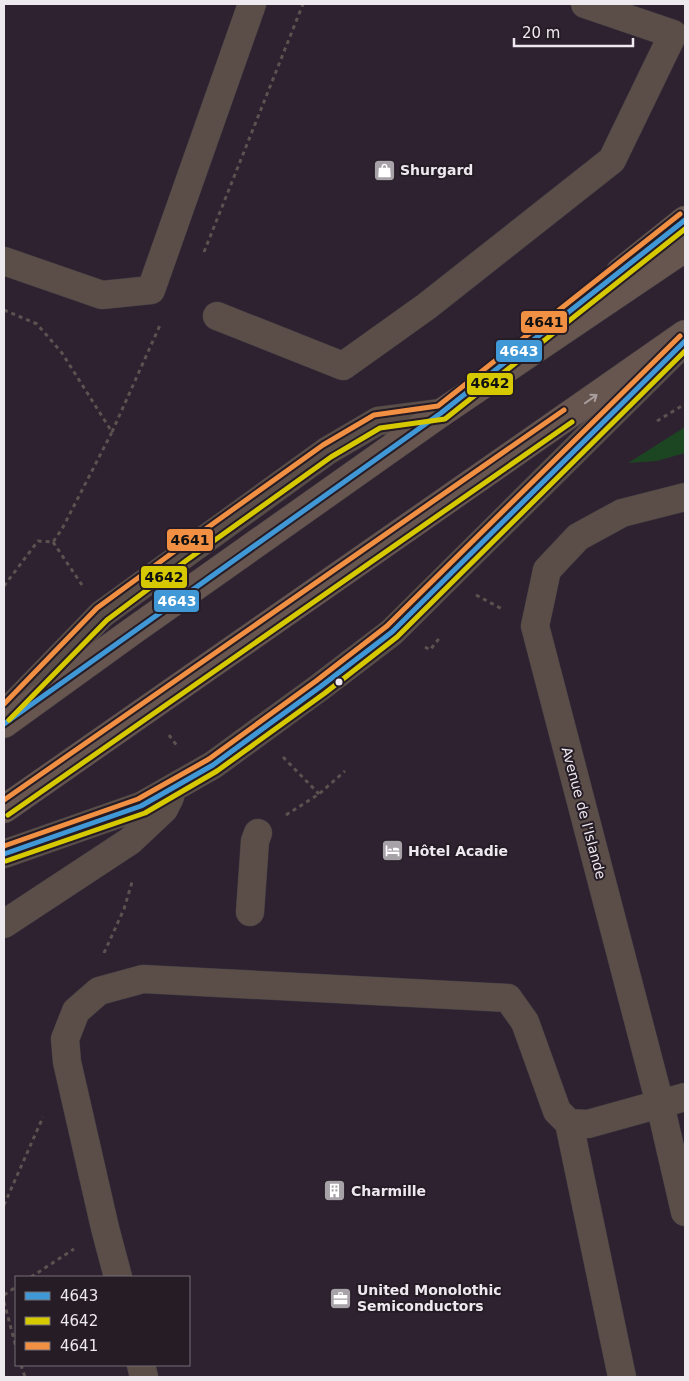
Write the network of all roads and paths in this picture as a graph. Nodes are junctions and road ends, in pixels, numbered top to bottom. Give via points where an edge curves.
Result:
1 (252, 4) edge
2 (593, 7) edge
3 (685, 220) edge
4 (685, 248) edge
5 (4, 261) edge
6 (4, 310) edge
7 (216, 316) dead end
8 (685, 334) edge
9 (685, 341) edge
10 (441, 414) junction
11 (685, 497) edge
12 (4, 586) edge
13 (473, 594) dead end
14 (536, 626) junction
15 (4, 715) edge
16 (4, 724) edge
17 (280, 753) dead end
18 (345, 771) dead end
19 (177, 785) junction
20 (319, 794) junction
21 (4, 809) edge
22 (258, 833) joint
23 (4, 854) edge
24 (250, 912) dead end
25 (4, 924) edge
26 (673, 1100) edge
27 (43, 1116) dead end
28 (569, 1123) junction
29 (4, 1205) edge
30 (685, 1212) edge
31 (105, 1228) junction
32 (33, 1276) edge
33 (118, 1276) edge
34 (15, 1288) edge
35 (4, 1295) edge
36 (4, 1302) edge
37 (15, 1343) edge
38 (622, 1377) edge

1 - 5 lane via 151,290 102,295
2 - 7 lane via 673,34 612,160 427,306 343,366
3 - 10 main road
4 - 10 main road
6 - 12 path via 37,324 62,353 112,432 53,542 38,541
21 -> 8 main road
9 - 19 lane via 392,632 213,765
10 - 15 lane via 378,421 327,451 102,614
10 - 16 main road
11 - 14 lane, Avenue de l'Islande via 622,513 578,537 547,570
13 - 14 path
14 - 26 lane, Avenue de l'Islande
17 - 20 path
18 - 20 path
19 - 23 lane via 142,806
19 - 25 lane via 164,809 130,841
20 - 22 path
22 - 24 lane
26 - 28 lane via 588,1124
26 - 30 lane, Avenue de l'Islande
27 - 29 path
28 - 31 lane via 556,1111 525,1022 508,998 144,979 99,991 76,1011 65,1039 67,1062
28 - 38 lane
31 - 32 path
31 - 33 lane
34 - 35 path
36 - 37 path

